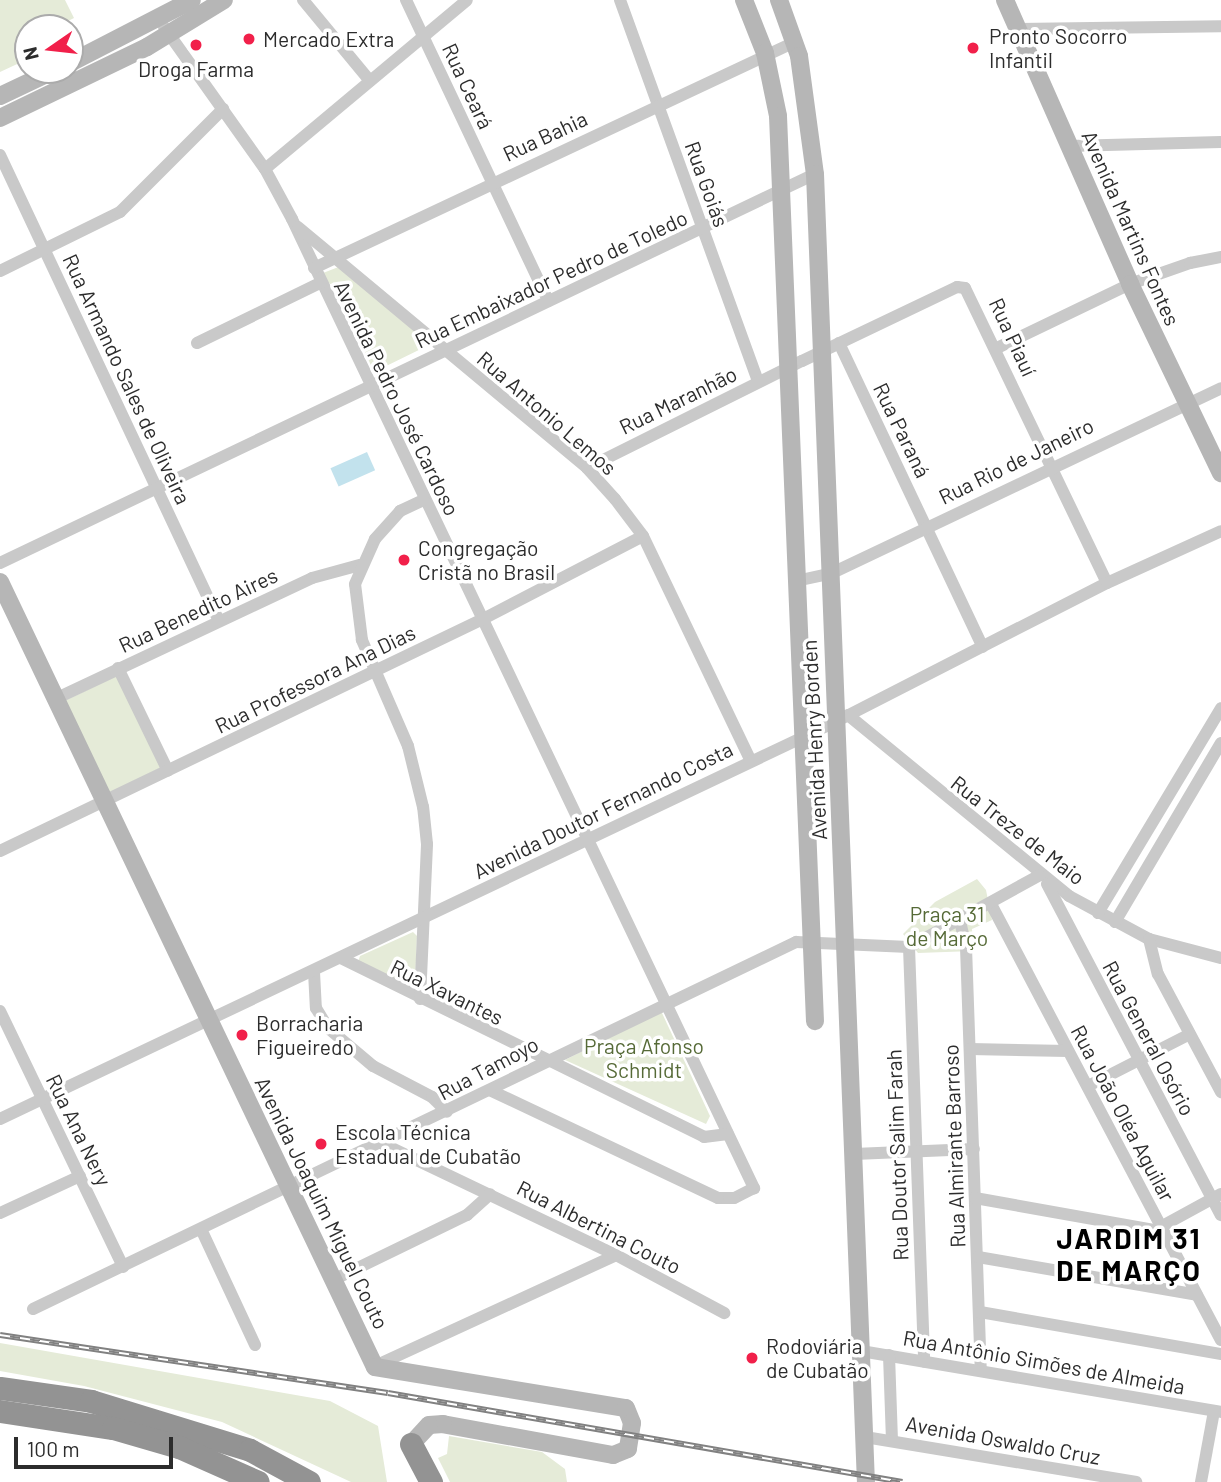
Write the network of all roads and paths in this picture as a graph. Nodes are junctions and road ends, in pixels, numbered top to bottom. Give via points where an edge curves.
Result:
1 (192, 0) edge
2 (224, 0) edge
3 (303, 0) edge
4 (406, 0) edge
5 (467, 0) edge
6 (620, 0) edge
7 (744, 0) edge
8 (779, 0) edge
9 (1005, 0) edge
10 (156, 21) junction
11 (1221, 26) edge
12 (1018, 29) junction
13 (170, 34) junction
14 (423, 37) junction
15 (795, 42) junction
16 (765, 53) junction
17 (84, 56) edge
18 (370, 81) junction
19 (25, 84) edge
20 (0, 96) edge
21 (658, 104) junction
22 (223, 108) junction
23 (0, 118) edge
24 (1221, 142) edge
25 (1069, 146) junction
26 (0, 155) edge
27 (265, 169) junction
28 (815, 174) junction
29 (492, 183) junction
30 (782, 190) junction
31 (292, 219) junction
32 (703, 228) junction
33 (45, 250) junction
34 (1221, 257) edge
35 (335, 258) junction
36 (314, 268) junction
37 (0, 271) edge
38 (320, 283) junction
39 (1130, 284) junction
40 (548, 301) junction
41 (197, 343) dead end
42 (839, 343) junction
43 (997, 348) junction
44 (446, 350) junction
45 (821, 353) junction
46 (787, 368) junction
47 (758, 382) junction
48 (370, 386) junction
49 (1221, 388) edge
50 (1186, 403) junction
51 (1052, 465) junction
52 (587, 468) junction
53 (1221, 473) edge
54 (156, 488) junction
55 (424, 500) junction
56 (927, 526) junction
57 (1221, 531) edge
58 (643, 536) junction
59 (0, 563) edge
60 (360, 565) junction
61 (830, 573) junction
62 (0, 582) edge
63 (796, 582) junction
64 (1107, 583) junction
65 (483, 619) junction
66 (219, 621) junction
67 (983, 647) junction
68 (118, 668) junction
69 (374, 672) junction
70 (55, 699) junction
71 (1221, 708) edge
72 (842, 719) junction
73 (803, 736) junction
74 (1221, 743) edge
75 (751, 761) junction
76 (168, 771) junction
77 (104, 801) junction
78 (588, 838) junction
79 (0, 851) edge
80 (1042, 877) junction
81 (991, 904) junction
82 (1098, 913) junction
83 (423, 918) junction
84 (960, 921) junction
85 (1115, 922) junction
86 (1149, 939) junction
87 (811, 941) junction
88 (847, 946) junction
89 (909, 947) junction
90 (341, 958) junction
91 (1221, 958) edge
92 (314, 972) junction
93 (420, 999) junction
94 (665, 1002) junction
95 (0, 1011) edge
96 (209, 1020) junction
97 (815, 1021) dead end
98 (1190, 1034) junction
99 (970, 1049) junction
100 (1068, 1051) junction
101 (542, 1060) junction
102 (1138, 1060) junction
103 (1088, 1086) junction
104 (490, 1090) junction
105 (1221, 1093) edge
106 (43, 1099) junction
107 (447, 1112) junction
108 (0, 1119) edge
109 (728, 1134) junction
110 (381, 1143) junction
111 (974, 1149) junction
112 (916, 1151) junction
113 (854, 1154) junction
114 (80, 1176) junction
115 (289, 1188) junction
116 (490, 1194) junction
117 (1217, 1196) edge
118 (975, 1198) junction
119 (0, 1213) edge
120 (1221, 1215) edge
121 (1161, 1227) junction
122 (201, 1229) junction
123 (616, 1255) junction
124 (978, 1257) junction
125 (123, 1267) junction
126 (333, 1280) junction
127 (1197, 1295) junction
128 (33, 1309) dead end
129 (980, 1312) junction
130 (724, 1313) dead end
131 (1221, 1340) edge
132 (255, 1346) dead end
133 (861, 1350) junction
134 (1221, 1354) edge
135 (889, 1355) junction
136 (924, 1362) junction
137 (375, 1367) junction
138 (981, 1371) junction
139 (0, 1388) edge
140 (0, 1411) edge
141 (1218, 1411) edge
142 (864, 1437) junction
143 (892, 1441) junction
144 (411, 1444) junction
145 (258, 1482) edge
146 (309, 1482) edge
147 (415, 1482) edge
148 (430, 1482) edge
149 (866, 1482) edge
150 (1136, 1482) edge
151 (1201, 1482) edge

1 - 10 street
2 - 13 street
3 - 18 street
4 - 14 street, Rua Ceará
5 - 14 street
6 - 21 street, Rua Goiás
7 - 16 street, Avenida Henry Borden
8 - 15 street, Avenida Henry Borden
9 - 12 street, Avenida Martins Fontes
10 - 13 street, Avenida Pedro José Cardoso
10 - 17 street
11 - 12 street
12 - 25 street, Avenida Martins Fontes
13 - 22 street, Avenida Pedro José Cardoso
13 - 23 street
14 - 18 street
14 - 29 street, Rua Ceará
15 - 16 street, Rua Bahia
15 - 28 street, Avenida Henry Borden
16 - 21 street, Rua Bahia
16 - 30 street, Avenida Henry Borden via 778,116
18 - 27 street
19 - 20 street
21 - 29 street, Rua Bahia
21 - 32 street, Rua Goiás
22 - 27 street, Avenida Pedro José Cardoso
22 - 33 street via 120,212
24 - 25 street
25 - 39 street, Avenida Martins Fontes
26 - 33 street, Rua Armando Sales de Oliveira
27 - 31 street, Avenida Pedro José Cardoso
28 - 30 street, Rua Embaixador Pedro de Toledo
28 - 45 street, Avenida Henry Borden
29 - 35 street, Rua Bahia
29 - 40 street, Rua Ceará
30 - 32 street, Rua Embaixador Pedro de Toledo
30 - 46 street, Avenida Henry Borden
31 - 35 street, Rua Antonio Lemos
31 - 36 street, Avenida Pedro José Cardoso
32 - 40 street, Rua Embaixador Pedro de Toledo
32 - 47 street, Rua Goiás
33 - 37 street
33 - 54 street, Rua Armando Sales de Oliveira
34 - 39 street
35 - 36 street, Rua Bahia
35 - 44 street, Rua Antonio Lemos
36 - 38 street, Avenida Pedro José Cardoso
38 - 41 street
38 - 48 street, Avenida Pedro José Cardoso
39 - 43 street
39 - 50 street, Avenida Martins Fontes
40 - 44 street, Rua Embaixador Pedro de Toledo
42 - 43 street, Rua Piauí via 957,287 970,293
42 - 45 street, Rua Piauí
42 - 56 street, Rua Paraná
43 - 51 street, Rua Piauí
44 - 48 street, Rua Embaixador Pedro de Toledo
44 - 52 street, Rua Antonio Lemos
45 - 46 street, Rua Piauí
45 - 61 street, Avenida Henry Borden
46 - 47 street, Rua Maranhão
46 - 63 street, Avenida Henry Borden
47 - 52 street, Rua Maranhão
48 - 54 street, Rua Embaixador Pedro de Toledo
48 - 55 street, Avenida Pedro José Cardoso
49 - 50 street, Rua Rio de Janeiro
50 - 51 street, Rua Rio de Janeiro
50 - 53 street, Avenida Martins Fontes
51 - 56 street, Rua Rio de Janeiro
51 - 64 street, Rua Piauí
52 - 58 street, Rua Antonio Lemos
54 - 59 street, Rua Embaixador Pedro de Toledo
54 - 66 street, Rua Armando Sales de Oliveira
55 - 60 street via 400,511
55 - 65 street, Avenida Pedro José Cardoso
56 - 61 street, Rua Rio de Janeiro
56 - 67 street, Rua Paraná
57 - 64 street, Avenida Doutor Fernando Costa
58 - 65 street, Rua Professora Ana Dias
58 - 75 street, Rua Antonio Lemos
60 - 66 street, Rua Benedito Aires via 312,578
60 - 69 street via 356,612
61 - 63 street, Rua Rio de Janeiro
61 - 72 street, Avenida Henry Borden
62 - 70 street, Avenida Joaquim Miguel Couto
63 - 73 street, Avenida Henry Borden
64 - 67 street, Avenida Doutor Fernando Costa
65 - 69 street, Rua Professora Ana Dias
65 - 78 street, Avenida Pedro José Cardoso
66 - 68 street, Rua Benedito Aires
67 - 72 street, Avenida Doutor Fernando Costa
68 - 70 street, Rua Benedito Aires
68 - 76 street
69 - 76 street, Rua Professora Ana Dias
69 - 83 street via 417,775 427,844
70 - 77 street, Avenida Joaquim Miguel Couto
71 - 82 street
72 - 73 street, Avenida Doutor Fernando Costa
72 - 80 street, Rua Treze de Maio
72 - 88 street, Avenida Henry Borden
73 - 75 street, Avenida Doutor Fernando Costa
73 - 87 street, Avenida Henry Borden
74 - 85 street
75 - 78 street, Avenida Doutor Fernando Costa
76 - 77 street, Rua Professora Ana Dias
77 - 79 street, Rua Professora Ana Dias
77 - 96 street, Avenida Joaquim Miguel Couto
78 - 83 street, Avenida Doutor Fernando Costa
78 - 94 street, Avenida Pedro José Cardoso
80 - 81 street
80 - 82 street, Rua Treze de Maio
80 - 102 street, Rua General Osório
81 - 84 street
81 - 100 street, Rua João Oléa Aguilar
82 - 85 street, Rua Treze de Maio
83 - 90 street, Avenida Doutor Fernando Costa
83 - 93 street
84 - 89 street
84 - 99 street, Rua Almirante Barroso via 966,947
85 - 86 street, Rua Treze de Maio
86 - 91 street, Rua Treze de Maio
86 - 98 street via 1158,974
87 - 88 street
87 - 94 street, Rua Tamoyo via 796,942
87 - 97 street, Avenida Henry Borden
88 - 89 street
88 - 113 street, Avenida Henry Borden
89 - 112 street, Rua Doutor Salim Farah
90 - 92 street, Avenida Doutor Fernando Costa
90 - 93 street, Rua Xavantes
92 - 96 street, Avenida Doutor Fernando Costa
92 - 107 street via 316,1008 328,1028 373,1066 432,1097
93 - 101 street, Rua Xavantes
94 - 101 street, Rua Tamoyo
94 - 109 street, Avenida Pedro José Cardoso
95 - 106 street, Rua Ana Nery
96 - 106 street, Avenida Doutor Fernando Costa
96 - 115 street, Avenida Joaquim Miguel Couto
98 - 102 street
98 - 105 street
99 - 100 street
99 - 111 street, Rua Almirante Barroso
100 - 103 street, Rua João Oléa Aguilar
101 - 104 street, Rua Tamoyo
101 - 109 street, Rua Xavantes via 704,1137
102 - 103 street
102 - 117 street, Rua General Osório
103 - 121 street, Rua João Oléa Aguilar
104 - 107 street, Rua Tamoyo
104 - 109 street, Avenida Pedro José Cardoso via 718,1198 734,1198 754,1188
106 - 108 street, Avenida Doutor Fernando Costa
106 - 114 street, Rua Ana Nery
107 - 110 street, Rua Tamoyo
110 - 115 street, Rua Tamoyo
110 - 116 street, Rua Albertina Couto
111 - 112 street
111 - 118 street, Rua Almirante Barroso
112 - 113 street
112 - 136 street, Rua Doutor Salim Farah
113 - 133 street, Avenida Henry Borden
114 - 119 street
114 - 125 street, Rua Ana Nery
115 - 122 street, Rua Tamoyo
115 - 126 street, Avenida Joaquim Miguel Couto
116 - 123 street, Rua Albertina Couto
116 - 126 street via 467,1215
117 - 120 street, Rua General Osório
117 - 121 street
118 - 121 street via 1155,1230
118 - 124 street, Rua Almirante Barroso
121 - 127 street, Rua João Oléa Aguilar
122 - 125 street, Rua Tamoyo
122 - 132 street
123 - 130 street, Rua Albertina Couto
123 - 137 street
124 - 127 street
124 - 129 street, Rua Almirante Barroso
125 - 128 street, Rua Tamoyo
126 - 137 street, Avenida Joaquim Miguel Couto
127 - 131 street, Rua João Oléa Aguilar
129 - 134 street
129 - 138 street, Rua Almirante Barroso
133 - 135 street, Rua Antônio Simões de Almeida
133 - 142 street, Avenida Henry Borden
135 - 136 street, Rua Antônio Simões de Almeida
135 - 143 street
136 - 138 street, Rua Antônio Simões de Almeida
137 - 144 street via 626,1408 632,1423 628,1449 613,1455 443,1424 429,1425
138 - 141 street, Rua Antônio Simões de Almeida
139 - 146 highway via 91,1401 250,1450
140 - 145 highway via 113,1428 179,1447
141 - 151 street
142 - 143 street, Avenida Oswaldo Cruz
142 - 149 street, Avenida Henry Borden
143 - 150 street, Avenida Oswaldo Cruz
144 - 147 highway
144 - 148 highway

